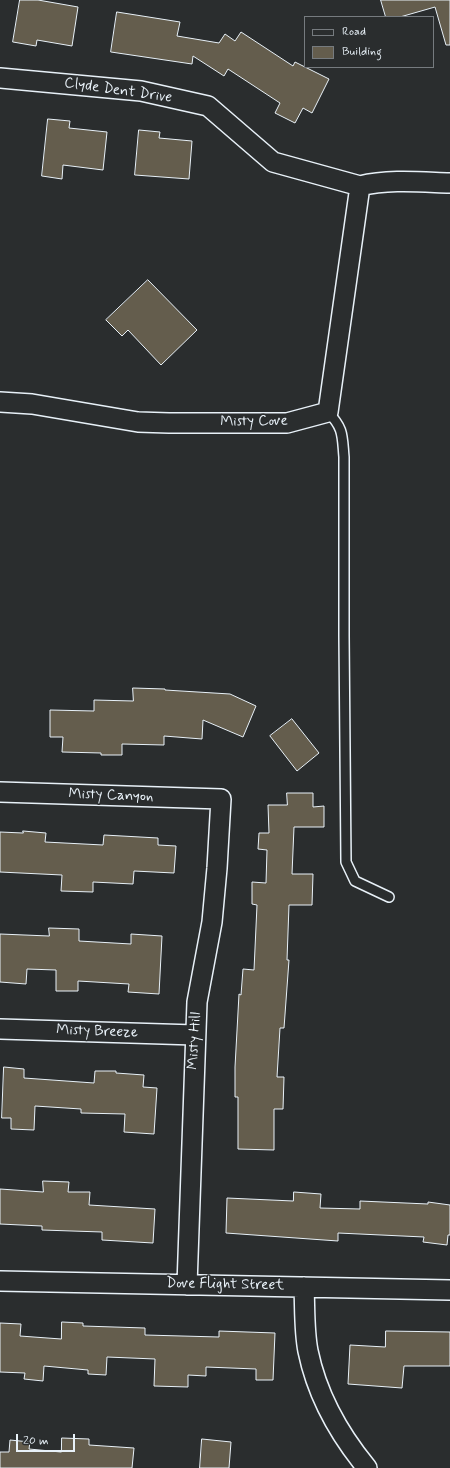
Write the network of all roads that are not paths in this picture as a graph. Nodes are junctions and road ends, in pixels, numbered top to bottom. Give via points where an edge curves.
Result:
1 (0, 78) edge
2 (450, 183) edge
3 (360, 186) junction
4 (0, 402) edge
5 (328, 412) junction
6 (0, 792) edge
7 (221, 799) joint
8 (389, 897) dead end
9 (0, 1029) edge
10 (195, 1035) junction
11 (0, 1281) edge
12 (187, 1285) junction
13 (304, 1287) junction
14 (450, 1290) edge
15 (367, 1468) edge

1 - 3 street, Clyde Dent Drive via 141,91 208,106 273,162
2 - 3 street, Clyde Dent Drive via 396,181
3 - 5 street
4 - 5 street, Misty Cove via 32,404 138,422 287,423
5 - 8 lane via 338,422 342,431 344,457 346,862 355,880
6 - 7 street, Misty Canyon
7 - 10 street, Misty Hill via 212,922 197,1002
9 - 10 street, Misty Breeze
10 - 12 street, Misty Hill
11 - 12 street, Dove Flight Street
12 - 13 street, Dove Flight Street
13 - 14 street, Dove Flight Street
13 - 15 street via 308,1351 316,1378 339,1430

